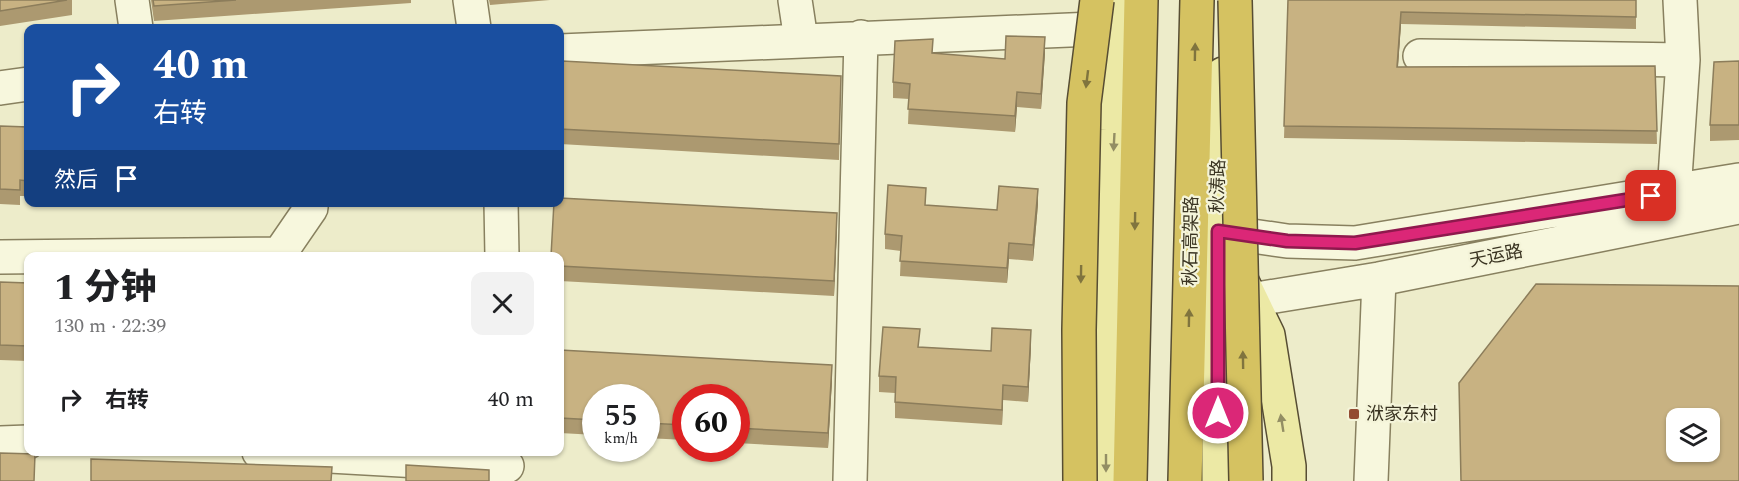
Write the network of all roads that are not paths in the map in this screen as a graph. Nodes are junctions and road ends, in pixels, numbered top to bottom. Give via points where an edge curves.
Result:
1 (132, 0) edge
2 (470, 0) edge
3 (795, 0) edge
4 (1097, 0) edge
5 (1140, 0) edge
6 (1197, 0) edge
7 (1227, 0) edge
8 (1235, 0) edge
9 (1680, 0) edge
10 (1118, 14) edge
11 (135, 24) edge
12 (473, 24) edge
13 (861, 38) junction
14 (801, 40) junction
15 (564, 51) edge
16 (1420, 56) dead end
17 (1683, 60) junction
18 (24, 85) edge
19 (0, 88) edge
20 (1739, 180) edge
21 (1674, 192) junction
22 (311, 207) edge
23 (501, 207) edge
24 (1739, 207) edge
25 (1218, 231) junction
26 (281, 252) edge
27 (502, 252) edge
28 (0, 257) edge
29 (24, 257) edge
30 (1379, 279) junction
31 (1107, 291) junction
32 (1251, 300) junction
33 (24, 442) edge
34 (0, 443) edge
35 (330, 456) edge
36 (507, 466) edge
37 (850, 481) edge
38 (1080, 481) edge
39 (1106, 481) edge
40 (1130, 481) edge
41 (1185, 481) edge
42 (1219, 481) edge
43 (1246, 481) edge
44 (1289, 481) edge
45 (1371, 481) edge

1 - 11 street
2 - 12 street
3 - 14 street
4 -> 38 highway, bridge via 1084,103
5 -> 40 highway
41 -> 6 highway, 秋石高架路
7 - 25 main road, 秋涛路
43 -> 8 highway, bridge
9 - 17 street
10 - 13 street
10 -> 31 main road
13 - 14 street
13 - 37 street
14 - 15 street
16 - 17 street
17 - 21 street
18 - 19 street
20 - 21 street
21 - 25 street via 1355,243 1287,241
22 - 26 street
23 - 27 street
24 - 30 street, 天运路
25 - 32 main road
25 - 42 main road, 秋涛路
28 - 29 street
30 - 32 street, 天运路
30 - 45 street
31 - 38 main road
31 -> 39 main road
44 -> 32 main road via 1268,334
33 - 34 street
35 - 36 street

